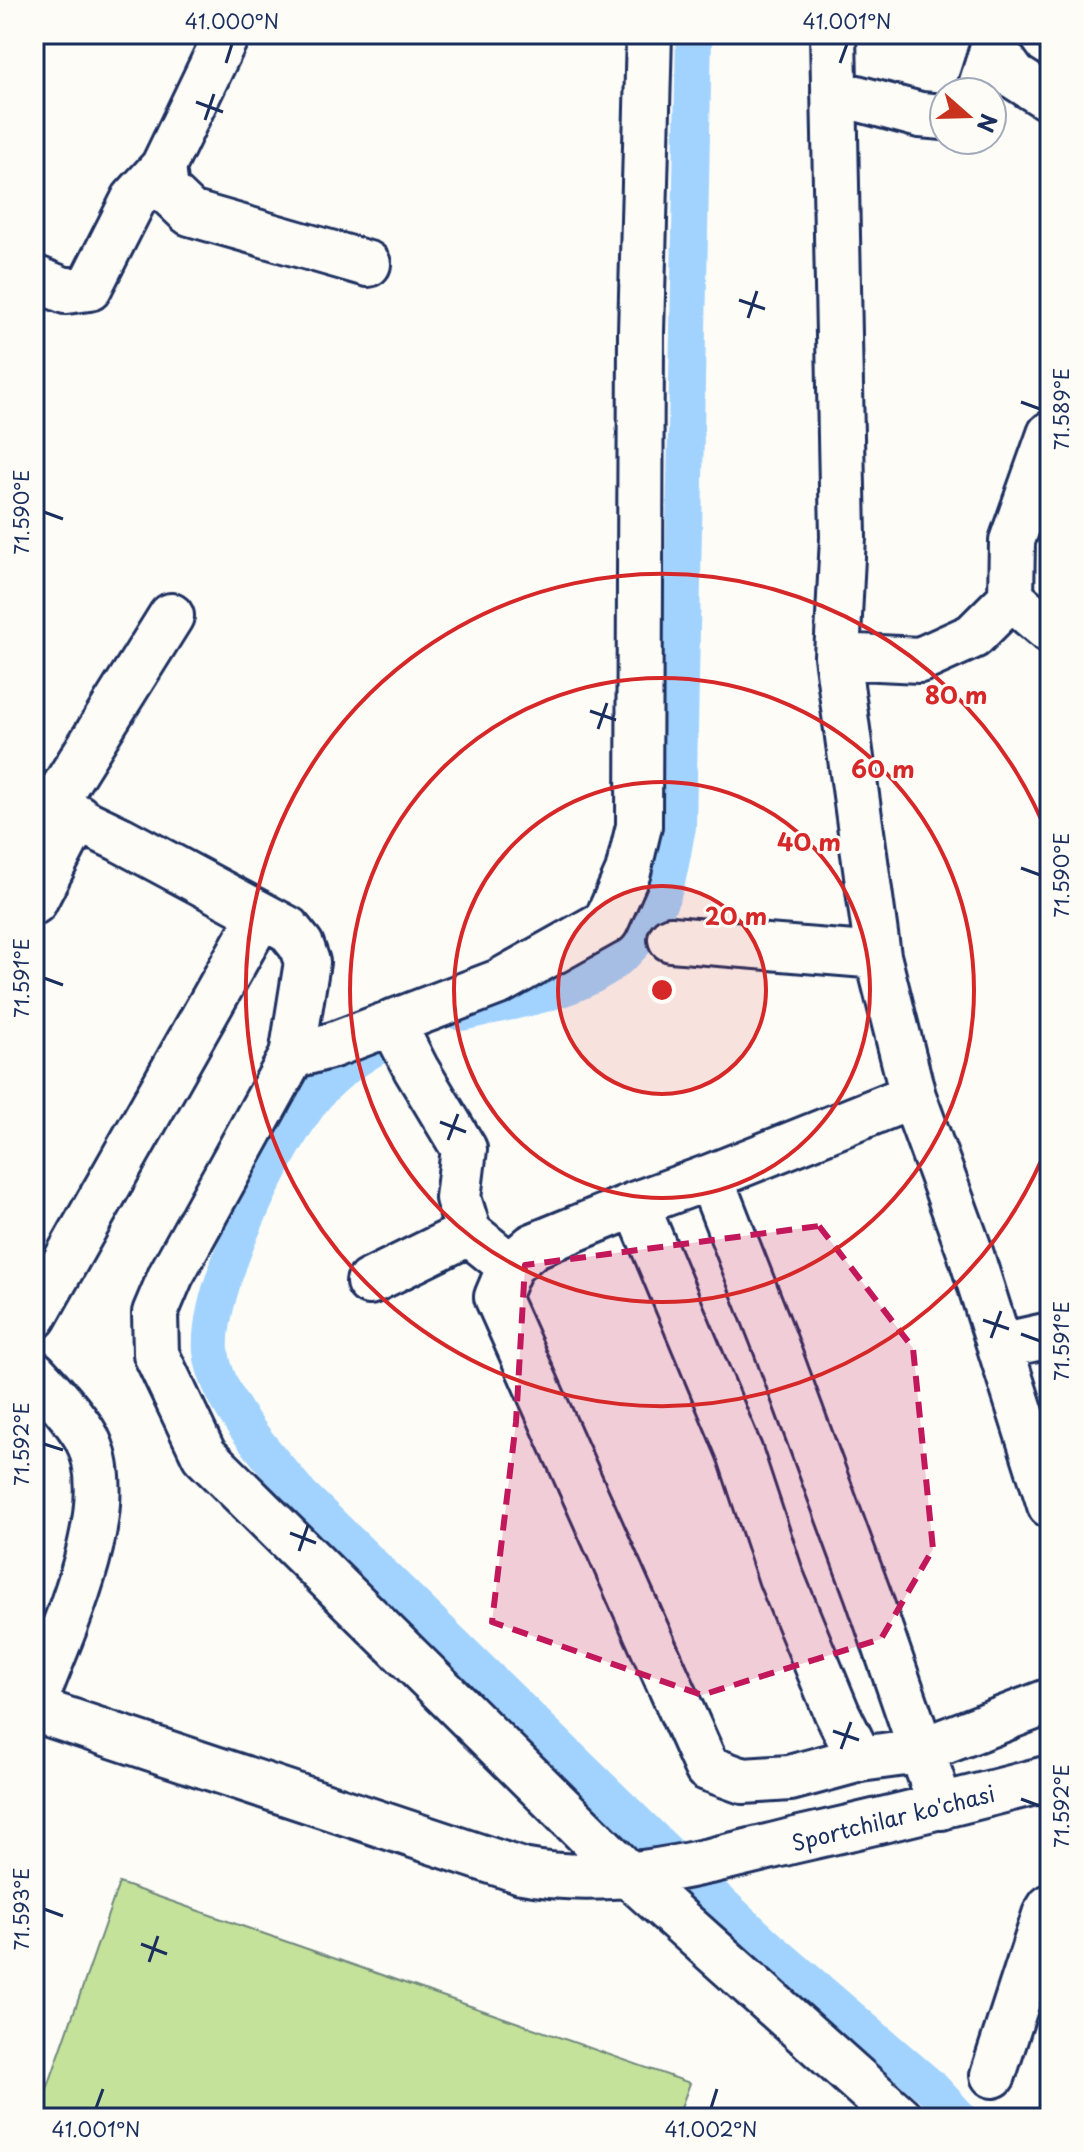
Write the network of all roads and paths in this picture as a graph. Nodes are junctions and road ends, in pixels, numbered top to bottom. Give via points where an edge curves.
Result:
1 (227, 34) edge
2 (649, 34) edge
3 (833, 34) edge
4 (994, 40) edge
5 (984, 76) edge
6 (834, 92) junction
7 (1050, 99) edge
8 (928, 116) edge
9 (163, 167) junction
10 (368, 264) dead end
11 (34, 278) edge
12 (1050, 434) edge
13 (1011, 598) junction
14 (171, 616) dead end
15 (1050, 631) edge
16 (837, 656) junction
17 (55, 807) edge
18 (34, 902) edge
19 (261, 915) junction
20 (671, 939) dead end
21 (878, 956) junction
22 (392, 1022) junction
23 (292, 1056) junction
24 (913, 1096) junction
25 (710, 1177) junction
26 (636, 1204) junction
27 (469, 1233) junction
28 (510, 1266) junction
29 (369, 1282) dead end
30 (34, 1317) edge
31 (1050, 1335) edge
32 (1000, 1346) junction
33 (34, 1373) edge
34 (1050, 1505) edge
35 (1050, 1701) edge
36 (34, 1706) edge
37 (920, 1751) junction
38 (860, 1759) junction
39 (1050, 1778) edge
40 (941, 1807) junction
41 (645, 1874) junction
42 (1050, 1907) edge
43 (993, 2075) dead end
44 (900, 2118) edge

1 - 9 street
2 - 22 street via 641,332 639,826 628,872 606,922 499,982
3 - 6 street
4 - 5 street
4 - 7 street via 1014,76
6 - 8 street
6 - 16 street via 843,537
9 - 10 street via 166,190 190,213
9 - 11 street via 134,199 89,288 66,291
12 - 13 street via 1012,541
13 - 15 street
13 - 16 street via 973,636 920,660
14 - 17 street
16 - 21 street
17 - 18 street
17 - 19 street
19 - 23 street via 288,929 307,962
19 - 30 street
20 - 21 street
21 - 24 street
22 - 23 street
22 - 27 street via 464,1149 458,1198
23 - 41 street via 171,1275 155,1313 156,1354 204,1455
24 - 25 street
24 - 32 street
25 - 26 street
25 - 37 street via 868,1595
26 - 28 street via 533,1246
26 - 38 street via 740,1453 781,1577
27 - 28 street
27 - 29 street
28 - 38 street via 497,1297 707,1768 743,1781 790,1778
31 - 32 street
32 - 34 street
33 - 36 street via 85,1435 96,1466 98,1511 83,1570
35 - 37 street
36 - 41 street, Sportchilar ko'chasi via 522,1871 579,1878
37 - 38 street
37 - 40 street
39 - 40 street, Sportchilar ko'chasi
40 - 41 street, Sportchilar ko'chasi
41 - 44 street
42 - 43 street

